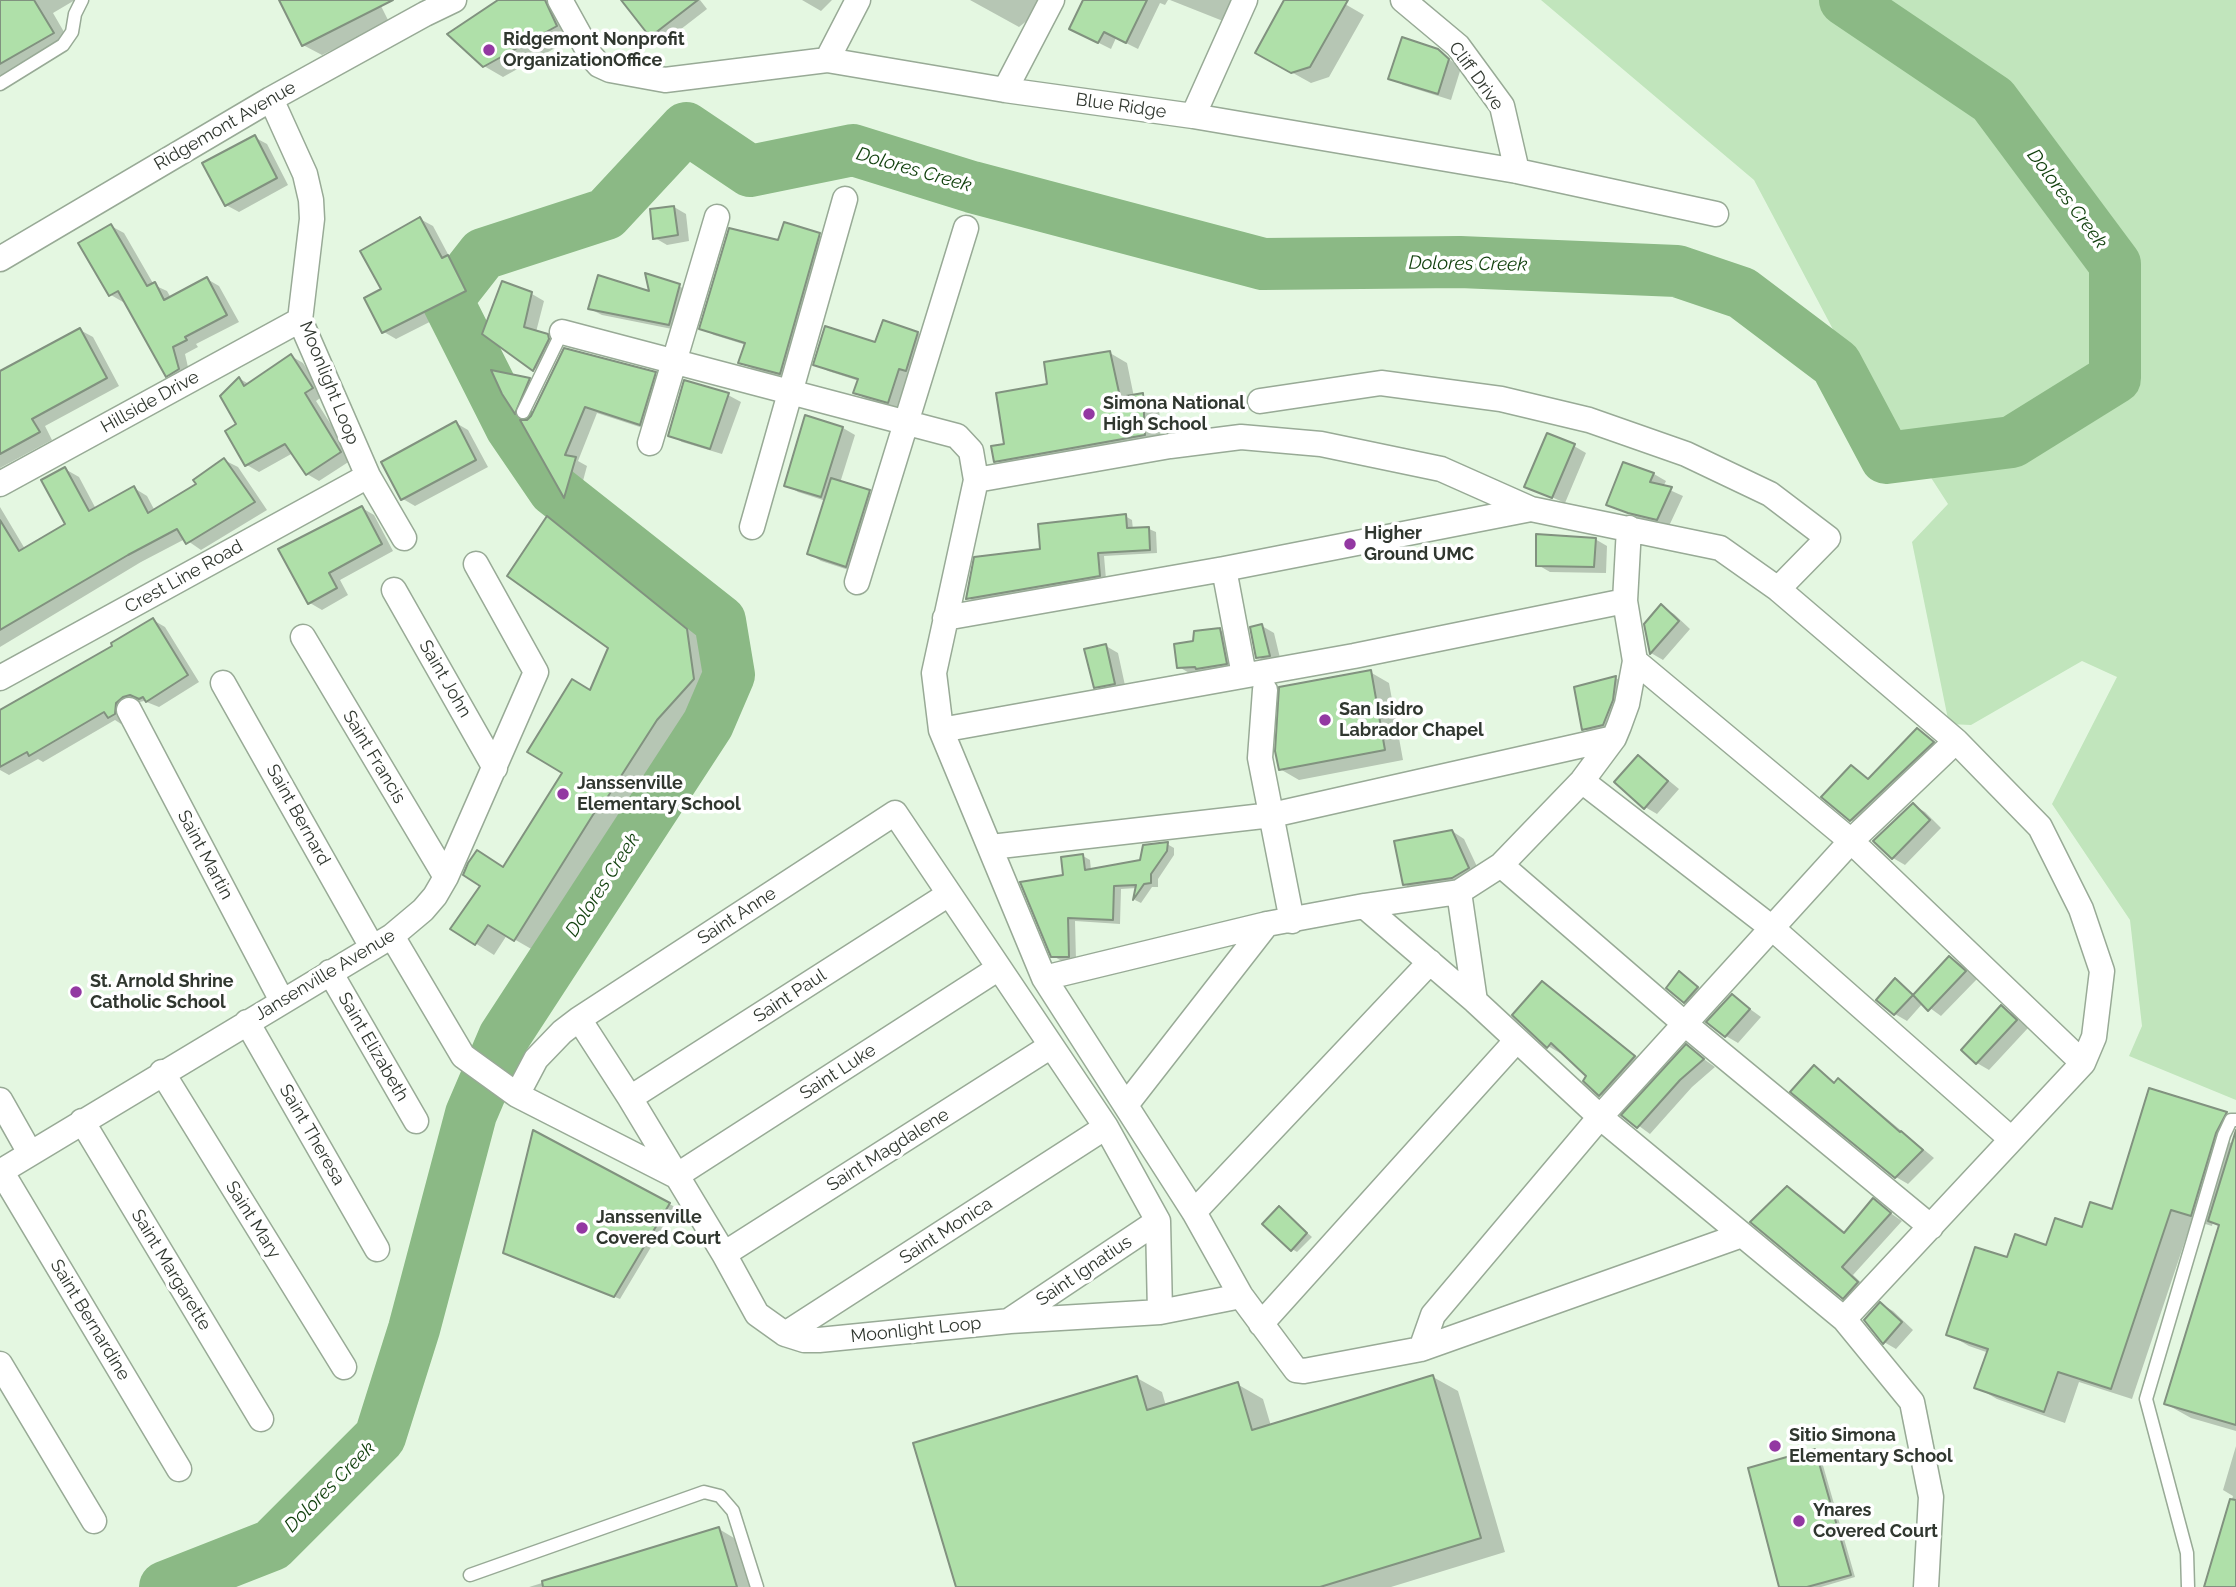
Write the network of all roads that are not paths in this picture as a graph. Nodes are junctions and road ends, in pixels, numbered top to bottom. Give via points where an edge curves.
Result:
1 (82, 0) edge
2 (454, 0) edge
3 (560, 0) edge
4 (859, 0) edge
5 (1052, 0) edge
6 (1245, 0) edge
7 (1403, 0) edge
8 (420, 7) edge
9 (827, 60) junction
10 (0, 84) edge
11 (1005, 90) junction
12 (271, 99) junction
13 (1193, 116) junction
14 (1517, 171) junction
15 (845, 199) dead end
16 (1716, 214) dead end
17 (717, 217) dead end
18 (966, 228) dead end
19 (0, 259) edge
20 (300, 320) junction
21 (562, 332) joint
22 (674, 360) junction
23 (789, 391) junction
24 (1260, 401) dead end
25 (523, 412) dead end
26 (906, 422) junction
27 (650, 443) dead end
28 (368, 476) junction
29 (976, 480) junction
30 (0, 484) edge
31 (1531, 509) junction
32 (751, 527) dead end
33 (1629, 528) junction
34 (404, 538) dead end
35 (476, 564) dead end
36 (1224, 569) junction
37 (857, 582) dead end
38 (1778, 589) junction
39 (394, 590) dead end
40 (1625, 601) junction
41 (945, 618) junction
42 (303, 637) dead end
43 (1636, 661) junction
44 (1244, 675) junction
45 (0, 678) edge
46 (223, 683) dead end
47 (1265, 690) dead end
48 (129, 710) dead end
49 (941, 730) junction
50 (1614, 738) junction
51 (1956, 741) junction
52 (495, 768) junction
53 (1582, 780) junction
54 (1272, 815) junction
55 (1851, 841) junction
56 (991, 847) junction
57 (1501, 865) junction
58 (446, 877) junction
59 (1459, 892) junction
60 (949, 894) junction
61 (1364, 906) junction
62 (1292, 921) junction
63 (1267, 925) junction
64 (1772, 928) junction
65 (382, 942) junction
66 (1430, 962) junction
67 (999, 968) junction
68 (330, 972) junction
69 (1044, 978) junction
70 (282, 1001) junction
71 (1475, 1001) junction
72 (579, 1019) junction
73 (247, 1022) junction
74 (1685, 1024) junction
75 (1516, 1041) junction
76 (1051, 1046) junction
77 (2082, 1063) junction
78 (162, 1072) junction
79 (509, 1088) junction
80 (630, 1098) junction
81 (0, 1100) edge
82 (1126, 1105) junction
83 (1600, 1117) junction
84 (2236, 1120) edge
85 (82, 1121) junction
86 (416, 1121) dead end
87 (1106, 1127) junction
88 (2010, 1138) junction
89 (30, 1153) junction
90 (1, 1171) edge
91 (676, 1176) junction
92 (1194, 1212) junction
93 (1158, 1221) junction
94 (1931, 1227) junction
95 (1742, 1235) junction
96 (377, 1248) dead end
97 (724, 1254) junction
98 (1241, 1296) junction
99 (1160, 1312) junction
100 (1844, 1320) junction
101 (1010, 1321) junction
102 (1261, 1324) junction
103 (785, 1334) junction
104 (1421, 1349) junction
105 (0, 1364) edge
106 (344, 1367) dead end
107 (261, 1419) dead end
108 (179, 1469) dead end
109 (94, 1521) dead end
110 (470, 1574) dead end
111 (757, 1587) edge
112 (1926, 1587) edge
113 (2188, 1587) edge

1 - 10 lane via 63,45
2 - 8 street, Ridgemont Avenue
3 - 9 street, Blue Ridge via 591,56 611,70 665,80
4 - 9 street
5 - 11 street
6 - 13 street
7 - 14 street, Cliff Drive via 1458,46 1502,106
8 - 12 street, Ridgemont Avenue
9 - 11 street, Blue Ridge
11 - 13 street, Blue Ridge
12 - 19 street, Ridgemont Avenue
12 - 20 street, Moonlight Loop via 305,174 311,200
13 - 14 street, Blue Ridge
14 - 16 street, Blue Ridge
15 - 23 street
17 - 22 street
18 - 26 street
20 - 28 street, Moonlight Loop
20 - 30 street, Hillside Drive
21 - 22 street
21 - 25 lane
22 - 23 street
22 - 27 street
23 - 26 street
23 - 32 street
24 - 38 street via 1381,383 1502,399 1589,420 1674,450 1770,494 1828,538
26 - 29 street via 957,436 971,451
26 - 37 street
28 - 34 street, Moonlight Loop
28 - 45 street, Crest Line Road
29 - 31 street via 1241,437 1321,444 1441,469
29 - 41 street
31 - 33 street
31 - 36 street
33 - 38 street via 1720,548
33 - 40 street
35 - 52 street, Jansenville Avenue via 536,672
36 - 41 street
36 - 44 street
38 - 51 street
39 - 52 street, Saint John
40 - 43 street
40 - 44 street
41 - 49 street via 934,673
42 - 58 street, Saint Francis
43 - 50 street
43 - 55 street
44 - 49 street
46 - 65 street, Saint Bernard
47 - 54 street via 1260,758
48 - 70 street, Saint Martin
49 - 56 street
50 - 53 street
50 - 54 street
51 - 55 street
51 - 77 street via 2040,827 2081,909 2102,971 2094,1037
52 - 58 street, Jansenville Avenue
53 - 57 street
53 - 64 street
54 - 56 street
54 - 62 street
55 - 64 street
55 - 77 street
56 - 69 street
57 - 59 street
57 - 74 street
58 - 65 street, Jansenville Avenue via 423,910
59 - 61 street
59 - 71 street
60 - 67 street
60 - 72 street, Saint Anne via 895,813
60 - 80 street, Saint Paul
61 - 62 street
61 - 66 street
62 - 63 street
63 - 69 street
63 - 82 street
64 - 74 street
64 - 88 street
65 - 68 street, Jansenville Avenue
65 - 79 street via 463,1056
66 - 71 street
66 - 92 street
67 - 76 street
67 - 91 street, Saint Luke
68 - 70 street, Jansenville Avenue
68 - 86 street, Saint Elizabeth
69 - 82 street
70 - 73 street, Jansenville Avenue
71 - 75 street
72 - 79 street
72 - 80 street, Moonlight Loop
73 - 78 street, Jansenville Avenue
73 - 96 street, Saint Theresa
74 - 83 street
74 - 94 street
75 - 83 street
75 - 102 street
76 - 87 street
76 - 97 street, Saint Magdalene
77 - 88 street
78 - 85 street, Jansenville Avenue
78 - 106 street, Saint Mary
79 - 91 street
80 - 91 street, Moonlight Loop
81 - 89 street
82 - 92 street
83 - 95 street
83 - 104 street via 1433,1315
84 - 113 lane via 2231,1120 2224,1135 2146,1399 2187,1553
85 - 89 street, Jansenville Avenue
85 - 107 street, Saint Margarette
87 - 93 street
87 - 103 street, Saint Monica
88 - 94 street
89 - 90 street, Jansenville Avenue
90 - 108 street, Saint Bernardine
91 - 97 street, Moonlight Loop
92 - 98 street
93 - 99 street
93 - 101 street, Saint Ignatius
94 - 100 street
95 - 100 street
95 - 104 street
97 - 103 street, Moonlight Loop via 757,1314
98 - 99 street, Moonlight Loop
98 - 102 street
99 - 101 street, Moonlight Loop
100 - 112 street via 1912,1402 1931,1497
101 - 103 street, Moonlight Loop via 820,1340
102 - 104 street via 1296,1370
105 - 109 street
110 - 111 lane via 704,1492 720,1496 733,1511

